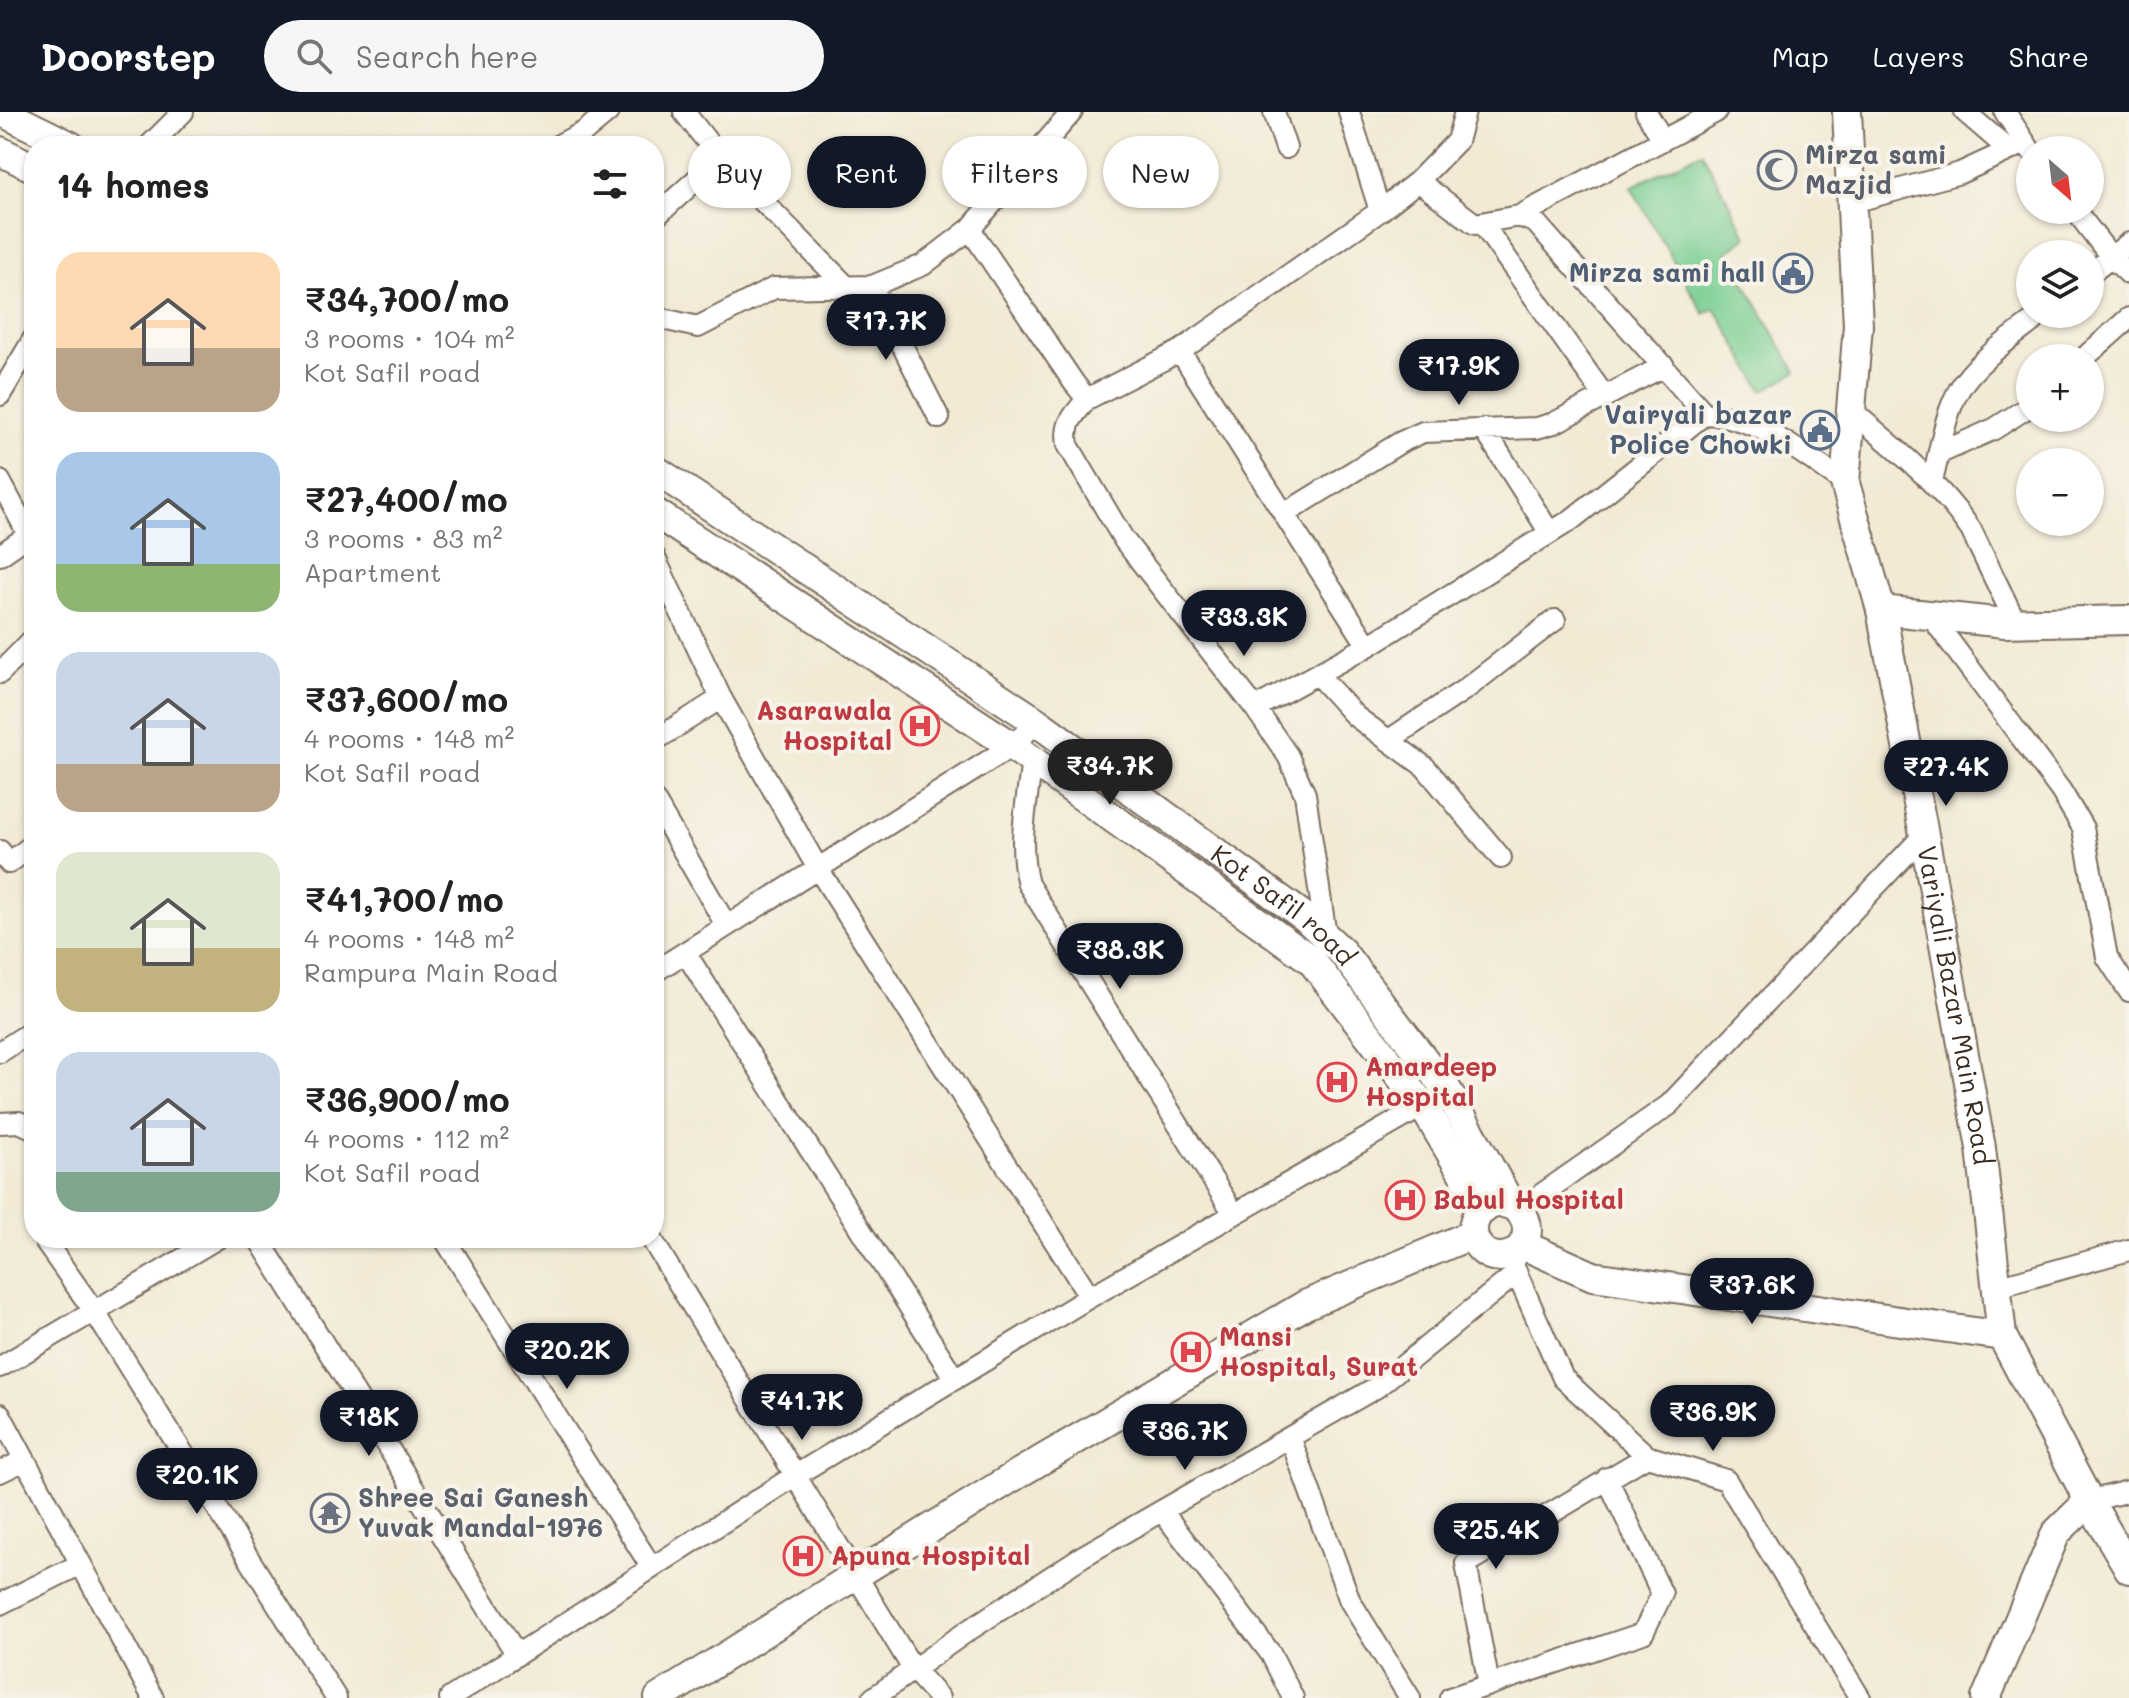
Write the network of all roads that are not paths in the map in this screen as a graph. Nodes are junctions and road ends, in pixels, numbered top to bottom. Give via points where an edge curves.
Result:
1 (2, 112) edge
2 (183, 112) edge
3 (608, 112) edge
4 (1072, 112) edge
5 (1274, 112) edge
6 (1349, 112) edge
7 (1465, 112) edge
8 (1646, 112) edge
9 (1716, 112) edge
10 (1847, 112) edge
11 (1965, 112) edge
12 (2005, 112) edge
13 (693, 115) edge
14 (51, 136) edge
15 (159, 136) edge
16 (576, 136) edge
17 (706, 136) edge
18 (2016, 137) edge
19 (1663, 140) junction
20 (2016, 145) edge
21 (1286, 148) dead end
22 (2016, 150) edge
23 (0, 151) edge
24 (24, 163) edge
25 (1418, 181) junction
26 (688, 187) edge
27 (1853, 202) junction
28 (769, 208) edge
29 (664, 209) edge
30 (1380, 211) junction
31 (1519, 216) junction
32 (2086, 224) edge
33 (1483, 225) junction
34 (970, 229) junction
35 (2129, 243) edge
36 (2111, 257) junction
37 (2104, 263) edge
38 (2129, 274) edge
39 (872, 286) junction
40 (847, 287) junction
41 (2129, 318) edge
42 (664, 319) edge
43 (2025, 328) edge
44 (2100, 344) edge
45 (1180, 351) junction
46 (24, 355) edge
47 (1664, 366) junction
48 (5, 388) edge
49 (1605, 397) junction
50 (1087, 399) junction
51 (1852, 411) junction
52 (1705, 414) junction
53 (2016, 415) edge
54 (939, 418) dead end
55 (1484, 429) junction
56 (1940, 453) junction
57 (664, 476) edge
58 (0, 481) edge
59 (1932, 481) junction
60 (1845, 483) junction
61 (690, 493) junction
62 (664, 513) edge
63 (1284, 514) junction
64 (664, 523) edge
65 (24, 527) edge
66 (1550, 533) junction
67 (24, 543) edge
68 (0, 555) edge
69 (664, 577) edge
70 (1881, 610) junction
71 (2126, 614) edge
72 (1930, 615) junction
73 (1555, 620) dead end
74 (2016, 623) junction
75 (1368, 646) junction
76 (24, 648) edge
77 (0, 673) edge
78 (1317, 674) junction
79 (721, 698) junction
80 (1255, 708) junction
81 (1037, 722) junction
82 (664, 735) edge
83 (1389, 740) junction
84 (1022, 753) junction
85 (664, 817) edge
86 (1924, 835) junction
87 (24, 849) edge
88 (1501, 858) dead end
89 (3, 861) edge
90 (817, 867) junction
91 (726, 925) junction
92 (1326, 936) junction
93 (685, 952) junction
94 (664, 966) edge
95 (2129, 991) edge
96 (24, 1036) edge
97 (0, 1052) edge
98 (1423, 1106) junction
99 (0, 1123) edge
100 (24, 1124) edge
101 (1234, 1214) junction
102 (1497, 1214) junction
103 (50, 1248) edge
104 (201, 1248) edge
105 (264, 1248) edge
106 (450, 1248) edge
107 (657, 1248) edge
108 (2129, 1250) edge
109 (1516, 1258) junction
110 (1997, 1287) junction
111 (1090, 1297) junction
112 (94, 1311) junction
113 (2002, 1336) junction
114 (0, 1367) edge
115 (955, 1379) junction
116 (0, 1414) edge
117 (1290, 1437) junction
118 (1647, 1456) junction
119 (25, 1460) junction
120 (0, 1472) edge
121 (796, 1475) junction
122 (1607, 1478) junction
123 (2129, 1491) edge
124 (2089, 1501) junction
125 (1162, 1511) junction
126 (81, 1564) junction
127 (652, 1568) junction
128 (2129, 1569) edge
129 (856, 1573) junction
130 (0, 1604) edge
131 (517, 1655) junction
132 (913, 1669) junction
133 (1489, 1685) junction
134 (153, 1698) edge
135 (336, 1698) edge
136 (450, 1698) edge
137 (659, 1698) edge
138 (873, 1698) edge
139 (939, 1698) edge
140 (1293, 1698) edge
141 (1410, 1698) edge
142 (1450, 1698) edge
143 (1506, 1698) edge
144 (1860, 1698) edge
145 (1986, 1698) edge

1 - 14 main road
2 - 15 street
3 - 16 street
4 - 34 street
5 - 21 street
6 - 30 street
7 - 25 street via 1457,141
8 - 19 street
9 - 19 street
10 - 27 main road, Variyali Bazar Main Road
11 - 20 street
12 - 18 street
13 - 17 street
19 - 31 street
22 - 27 street via 1960,173
23 - 24 main road
25 - 30 street
25 - 33 street via 1467,220
26 - 29 street
27 - 51 main road, Variyali Bazar Main Road via 1858,325
28 - 40 street
30 - 45 street
31 - 33 street
31 - 47 street via 1536,223
32 - 36 street
33 - 49 street
34 - 39 street via 923,265
34 - 50 street
35 - 36 street
36 - 37 street
36 - 38 street
39 - 40 street
39 - 54 street
40 - 42 street via 774,288 698,327
41 - 44 street
43 - 56 street via 1964,381 1953,401
45 - 50 street
45 - 63 street
46 - 48 street
47 - 49 street
47 - 52 street
49 - 55 street via 1537,428
50 - 80 street via 1069,421 1068,445 1124,540
51 - 59 street
51 - 60 main road, Variyali Bazar Main Road
52 - 60 street via 1751,423
52 - 66 street
53 - 56 street
55 - 63 street via 1436,429 1413,436
55 - 66 street
56 - 59 street
57 - 61 main road, Kot Safil road
58 - 65 street
59 - 74 street via 1971,530
60 - 70 main road, Variyali Bazar Main Road
61 - 62 street
61 - 81 main road, Kot Safil road
63 - 75 street
64 - 84 main road, Kot Safil road
66 - 75 street
67 - 68 street
69 - 79 street
70 - 72 main road
70 - 86 main road, Variyali Bazar Main Road
71 - 74 main road
72 - 74 main road
72 - 95 street via 2083,828 2107,957
73 - 83 street
75 - 78 street
76 - 77 street
78 - 80 street
78 - 83 street via 1355,716
79 - 82 street
79 - 90 street
80 - 92 street via 1288,756 1305,794
81 - 84 street
81 - 92 main road, Kot Safil road
83 - 88 street via 1425,767
84 - 90 street
84 - 98 main road, Kot Safil road via 1311,960
84 - 101 street via 1023,866 1028,884
85 - 91 street
86 - 102 street via 1669,1105
86 - 110 main road, Variyali Bazar Main Road via 1981,1148
87 - 89 street
90 - 91 street
90 - 111 street
91 - 93 street
92 - 102 main road, Kot Safil road via 1447,1090
93 - 94 street
93 - 115 street
96 - 97 street
98 - 101 street
98 - 102 main road, Kot Safil road
99 - 100 street
101 - 111 street
102 - 109 main road via 1527,1227
102 - 109 main road via 1482,1250
102 - 129 main road via 1305,1305
103 - 112 street
104 - 112 street
105 - 131 street
106 - 127 street
107 - 121 street
108 - 110 street
109 - 113 main road via 1593,1276
109 - 117 street via 1377,1387
109 - 118 street via 1563,1378
110 - 113 main road, Variyali Bazar Main Road
111 - 115 street
112 - 114 street
112 - 135 street
113 - 124 main road, Variyali Bazar Main Road
115 - 121 street
116 - 119 street
117 - 125 street
117 - 141 street via 1350,1601
118 - 122 street
118 - 144 street via 1726,1480
119 - 120 street
119 - 126 street
121 - 127 street
121 - 129 street
122 - 133 street via 1466,1564
122 - 133 street via 1662,1594 1643,1633
123 - 124 street
124 - 128 main road, Variyali Bazar Main Road
124 - 145 main road via 2056,1533
125 - 132 street via 1083,1556
125 - 140 street via 1271,1654
126 - 130 street
126 - 134 street
127 - 131 street
129 - 132 street
129 - 137 main road
131 - 136 street
132 - 138 street
132 - 139 street
133 - 142 street
133 - 143 street

